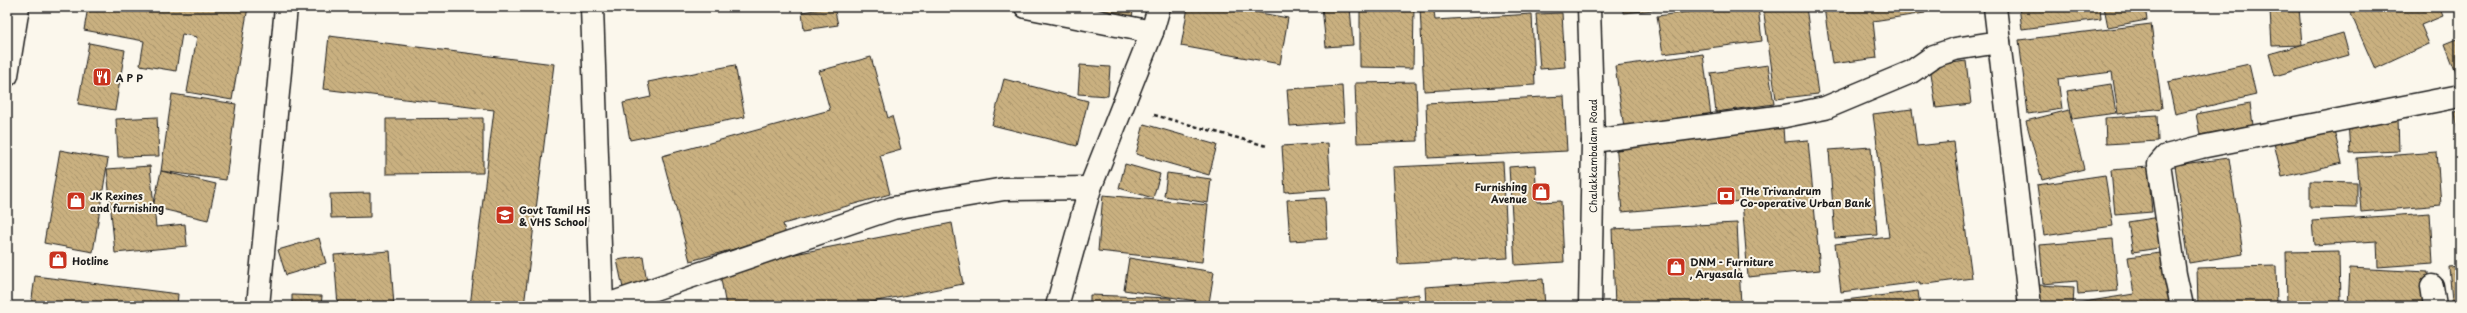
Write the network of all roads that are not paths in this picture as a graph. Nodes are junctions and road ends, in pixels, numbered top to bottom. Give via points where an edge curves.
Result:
1 (18, 7) edge
2 (286, 7) edge
3 (592, 7) edge
4 (1026, 7) edge
5 (1159, 7) edge
6 (1589, 7) edge
7 (1995, 7) edge
8 (1152, 32) junction
9 (1999, 42) junction
10 (7, 75) edge
11 (2460, 96) edge
12 (1593, 141) junction
13 (1090, 188) junction
14 (258, 306) edge
15 (603, 306) edge
16 (1057, 306) edge
17 (1590, 306) edge
18 (2030, 306) edge
19 (2182, 306) edge

1 - 10 street
2 - 14 street
3 - 15 street
4 - 8 street
5 - 8 street
6 - 12 street, Chalakkambalam Road
7 - 9 street
8 - 13 street
9 - 12 street via 1955,49 1934,56 1911,72 1825,108 1785,116
9 - 18 street
11 - 19 street via 2166,156 2159,164
12 - 17 street, Chalakkambalam Road
13 - 15 street via 1004,189 892,208
13 - 16 street

